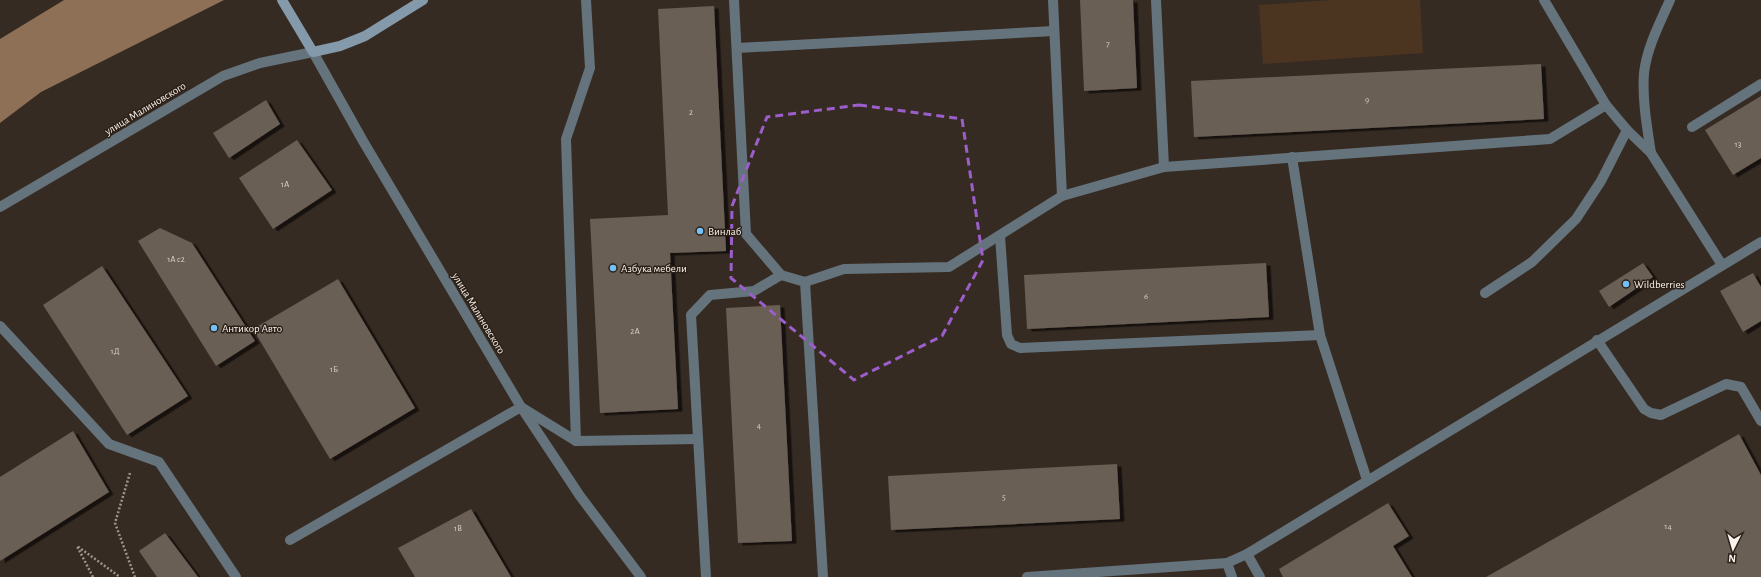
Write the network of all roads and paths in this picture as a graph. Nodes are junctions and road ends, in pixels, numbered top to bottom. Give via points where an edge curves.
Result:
1 (282, 0) edge
2 (423, 0) edge
3 (586, 0) edge
4 (734, 0) edge
5 (1053, 0) edge
6 (1156, 0) edge
7 (1544, 0) edge
8 (1670, 0) edge
9 (1054, 31) junction
10 (737, 48) junction
11 (312, 52) junction
12 (1761, 84) edge
13 (1606, 105) junction
14 (1692, 127) dead end
15 (1627, 130) junction
16 (1651, 153) junction
17 (1292, 157) junction
18 (1164, 167) junction
19 (1062, 196) junction
20 (0, 208) edge
21 (1000, 236) junction
22 (1761, 242) edge
23 (1722, 265) junction
24 (781, 275) junction
25 (805, 282) junction
26 (1486, 293) dead end
27 (0, 326) edge
28 (1320, 335) junction
29 (1597, 340) junction
30 (521, 407) junction
31 (1761, 420) edge
32 (698, 439) junction
33 (576, 441) junction
34 (135, 454) junction
35 (1367, 480) junction
36 (290, 540) dead end
37 (1247, 554) junction
38 (1227, 563) junction
39 (94, 577) edge
40 (120, 577) edge
41 (135, 577) edge
42 (236, 577) edge
43 (641, 577) edge
44 (706, 577) edge
45 (823, 577) edge
46 (1027, 577) edge
47 (1232, 577) edge
48 (1260, 577) edge

1 - 11 main road
2 - 11 main road, улица Малиновского via 365,36 340,46
3 - 33 street via 590,68 566,138
4 - 10 street
5 - 9 street
6 - 18 street
7 - 13 street
8 - 16 street via 1653,38 1644,72
9 - 10 street
9 - 19 street
10 - 24 street via 746,234
11 - 20 street, улица Малиновского via 260,63 223,76
11 - 30 street, улица Малиновского
12 - 14 street
13 - 15 street
13 - 17 street via 1550,139
15 - 16 street
15 - 26 street via 1602,182 1576,219 1532,262
16 - 23 street
17 - 18 street
17 - 28 street
18 - 19 street
19 - 21 street
21 - 25 street via 949,267 844,269
21 - 28 street via 1007,335 1011,344 1020,348
22 - 23 street
23 - 29 street
24 - 25 street
24 - 32 street via 754,291 710,294 691,315
25 - 45 street
27 - 34 street via 109,444
28 - 35 street
29 - 31 street via 1644,409 1651,413 1661,415 1726,384 1741,387
29 - 35 street
30 - 33 street
30 - 36 street
30 - 43 street, улица Малиновского via 580,496
32 - 33 street
32 - 44 street
34 - 41 path via 115,523
34 - 42 street via 159,462
35 - 37 street
37 - 38 street
37 - 48 street
38 - 46 street
38 - 47 street
39 - 40 path via 77,546

